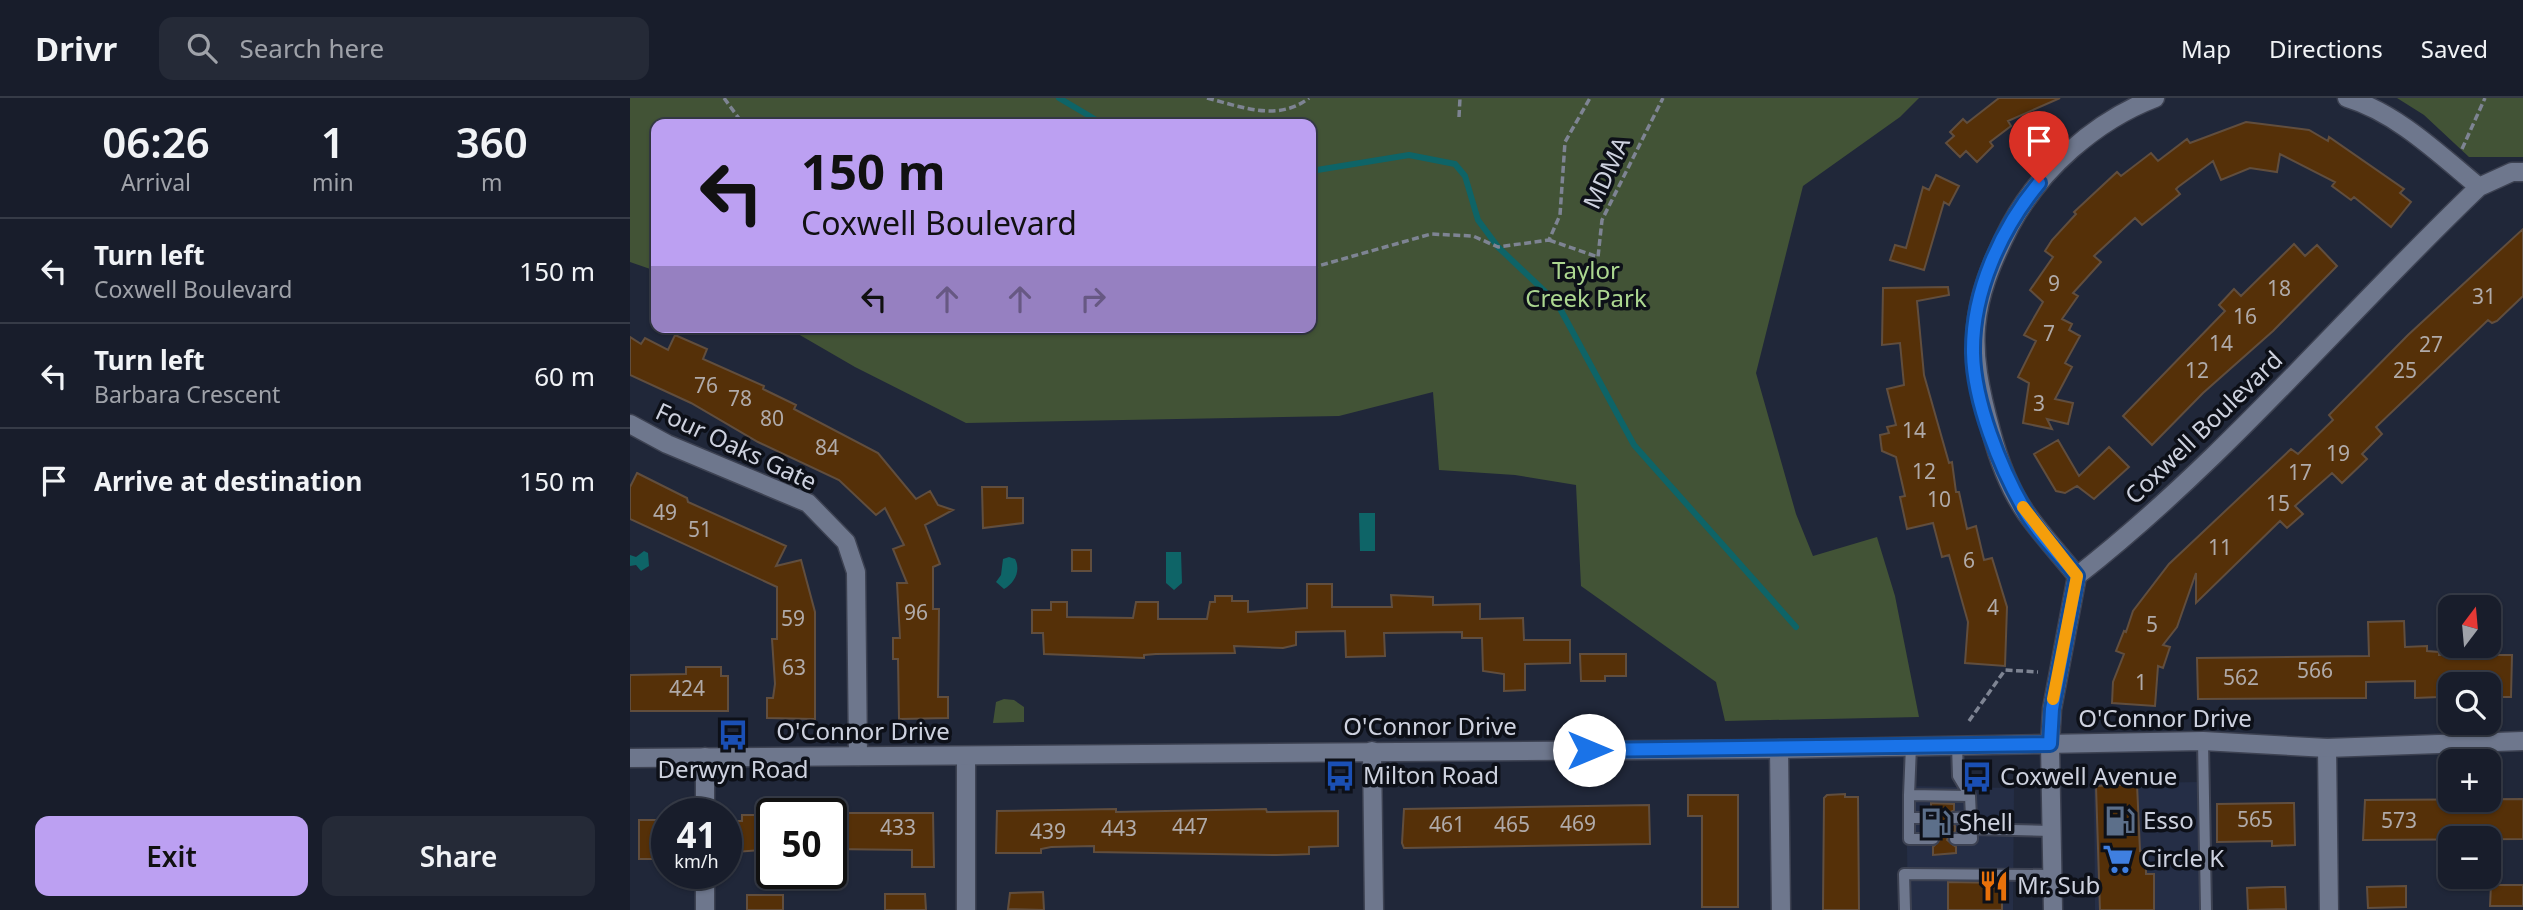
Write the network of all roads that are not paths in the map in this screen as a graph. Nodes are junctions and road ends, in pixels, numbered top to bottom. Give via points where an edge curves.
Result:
1 (2155, 98) edge
2 (2347, 98) edge
3 (2523, 172) edge
4 (2479, 187) junction
5 (630, 424) edge
6 (2077, 576) junction
7 (2203, 741) junction
8 (2523, 741) edge
9 (2050, 744) junction
10 (1957, 745) junction
11 (1911, 746) junction
12 (2327, 748) junction
13 (1779, 749) junction
14 (1372, 751) junction
15 (858, 756) junction
16 (705, 757) junction
17 (966, 757) junction
18 (630, 758) edge
19 (1909, 795) junction
20 (1970, 796) junction
21 (705, 798) edge
22 (1909, 818) junction
23 (1931, 818) dead end
24 (1954, 818) dead end
25 (1971, 823) junction
26 (2051, 831) junction
27 (1933, 839) dead end
28 (1955, 839) dead end
29 (2052, 875) junction
30 (705, 889) edge
31 (705, 910) edge
32 (966, 910) edge
33 (1374, 910) edge
34 (1781, 910) edge
35 (1905, 910) edge
36 (2053, 910) edge
37 (2206, 910) edge
38 (2329, 910) edge

1 - 6 street via 2092,133 2057,162 2022,204 1990,266 1979,303 1973,354 1997,455 2025,511
2 - 4 street via 2429,144
3 - 4 street via 2512,172
4 - 6 street, Coxwell Boulevard via 2279,390 2129,534
5 - 15 street, Four Oaks Gate via 807,503 846,542 856,572
6 - 9 street via 2052,709
7 - 9 street, O'Connor Drive
7 - 12 street, O'Connor Drive
7 - 37 lane
8 - 12 street, O'Connor Drive
9 - 10 street, O'Connor Drive
9 - 26 street
10 - 11 street, O'Connor Drive
10 - 20 lane via 1958,776
11 - 13 street, O'Connor Drive
11 - 19 lane
12 - 38 street
13 - 14 street, O'Connor Drive
13 - 34 street
14 - 17 street, O'Connor Drive
14 - 33 street
15 - 16 street, O'Connor Drive
15 - 17 street, O'Connor Drive
16 - 18 street, O'Connor Drive
16 - 21 street
17 - 32 street
19 - 20 lane
19 - 22 lane
20 - 25 lane
22 - 23 lane
22 - 27 lane via 1909,839
24 - 25 lane
25 - 26 lane
25 - 28 lane via 1972,839
26 - 29 street
29 - 35 lane via 1904,874
29 - 36 street
30 - 31 street

